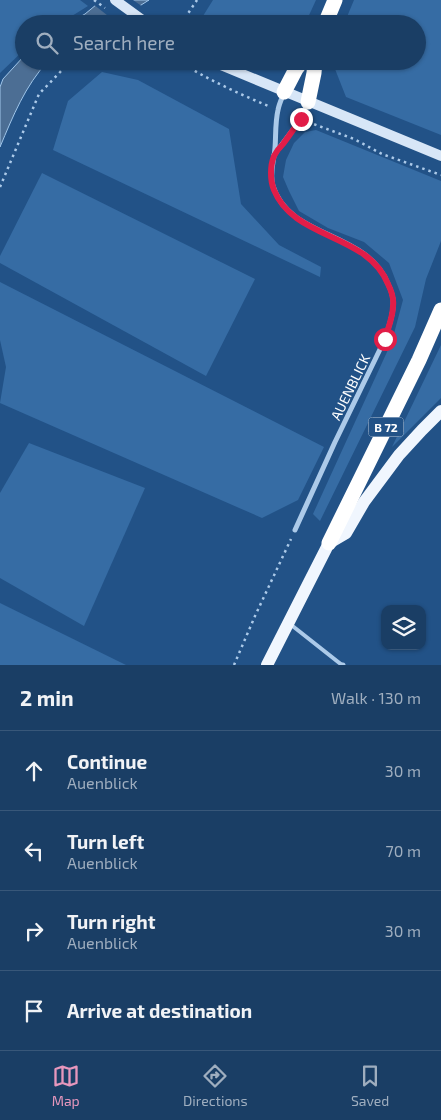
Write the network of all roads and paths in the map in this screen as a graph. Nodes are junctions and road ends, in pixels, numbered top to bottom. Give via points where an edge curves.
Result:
1 (115, 0) edge
2 (197, 0) edge
3 (335, 0) edge
4 (136, 15) edge
5 (187, 15) edge
6 (329, 15) edge
7 (62, 70) edge
8 (232, 70) edge
9 (295, 70) edge
10 (314, 70) edge
11 (284, 92) junction
12 (308, 102) junction
13 (274, 156) junction
14 (441, 156) edge
15 (0, 187) edge
16 (441, 310) edge
17 (441, 411) edge
18 (295, 530) joint
19 (329, 543) junction
20 (288, 623) junction
21 (234, 665) edge
22 (267, 665) edge
23 (342, 665) edge

1 - 4 main road
2 - 5 path
3 - 6 highway
7 - 15 path via 39,94
8 - 11 main road
9 - 11 highway
10 - 12 highway
11 - 12 main road
11 - 13 street, AUENBLICK via 278,110
12 - 13 street via 301,119
12 - 14 main road
13 - 18 street, AUENBLICK via 272,184 277,197 300,220 372,260 385,275 394,305 385,339
16 - 19 highway, B 72
17 - 19 main road via 399,455 364,502 346,533
18 - 21 path
19 - 20 main road, B 72
20 - 22 main road, B 72
20 - 23 lane

